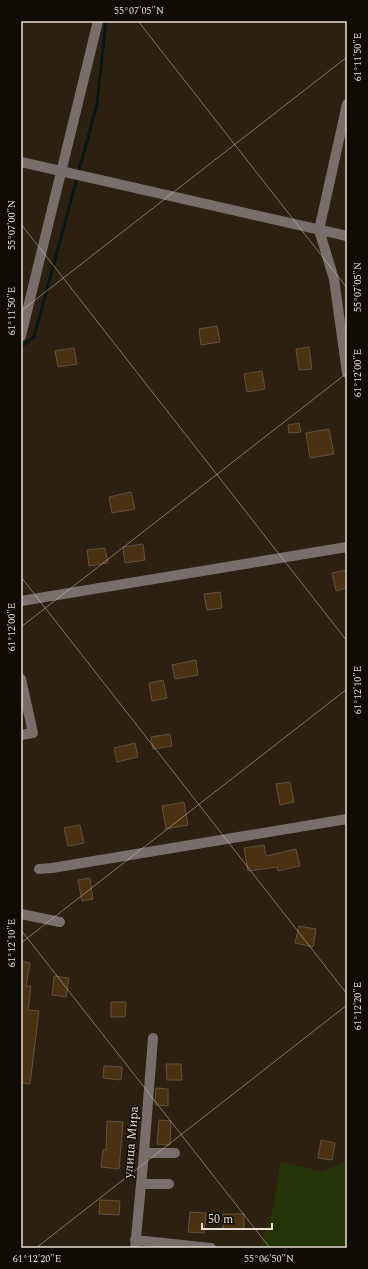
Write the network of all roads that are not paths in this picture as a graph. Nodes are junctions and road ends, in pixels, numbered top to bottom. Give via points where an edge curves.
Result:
1 (98, 21) edge
2 (347, 104) edge
3 (21, 162) edge
4 (61, 172) junction
5 (320, 230) junction
6 (347, 236) edge
7 (21, 336) edge
8 (347, 373) edge
9 (347, 547) edge
10 (21, 600) edge
11 (21, 679) edge
12 (21, 735) edge
13 (347, 819) edge
14 (39, 869) dead end
15 (21, 914) edge
16 (60, 922) dead end
17 (153, 1038) dead end
18 (144, 1153) junction
19 (175, 1153) dead end
20 (141, 1184) junction
21 (168, 1184) dead end
22 (135, 1244) edge
23 (211, 1248) edge

1 - 4 street
2 - 5 street
3 - 4 street
4 - 5 street
4 - 7 street
5 - 6 street
5 - 8 street via 334,279
9 - 10 street
11 - 12 street via 33,733
13 - 14 street
15 - 16 street
17 - 18 street, улица Мира
18 - 19 street
18 - 20 street, улица Мира
20 - 21 street
20 - 22 street, улица Мира
22 - 23 street

